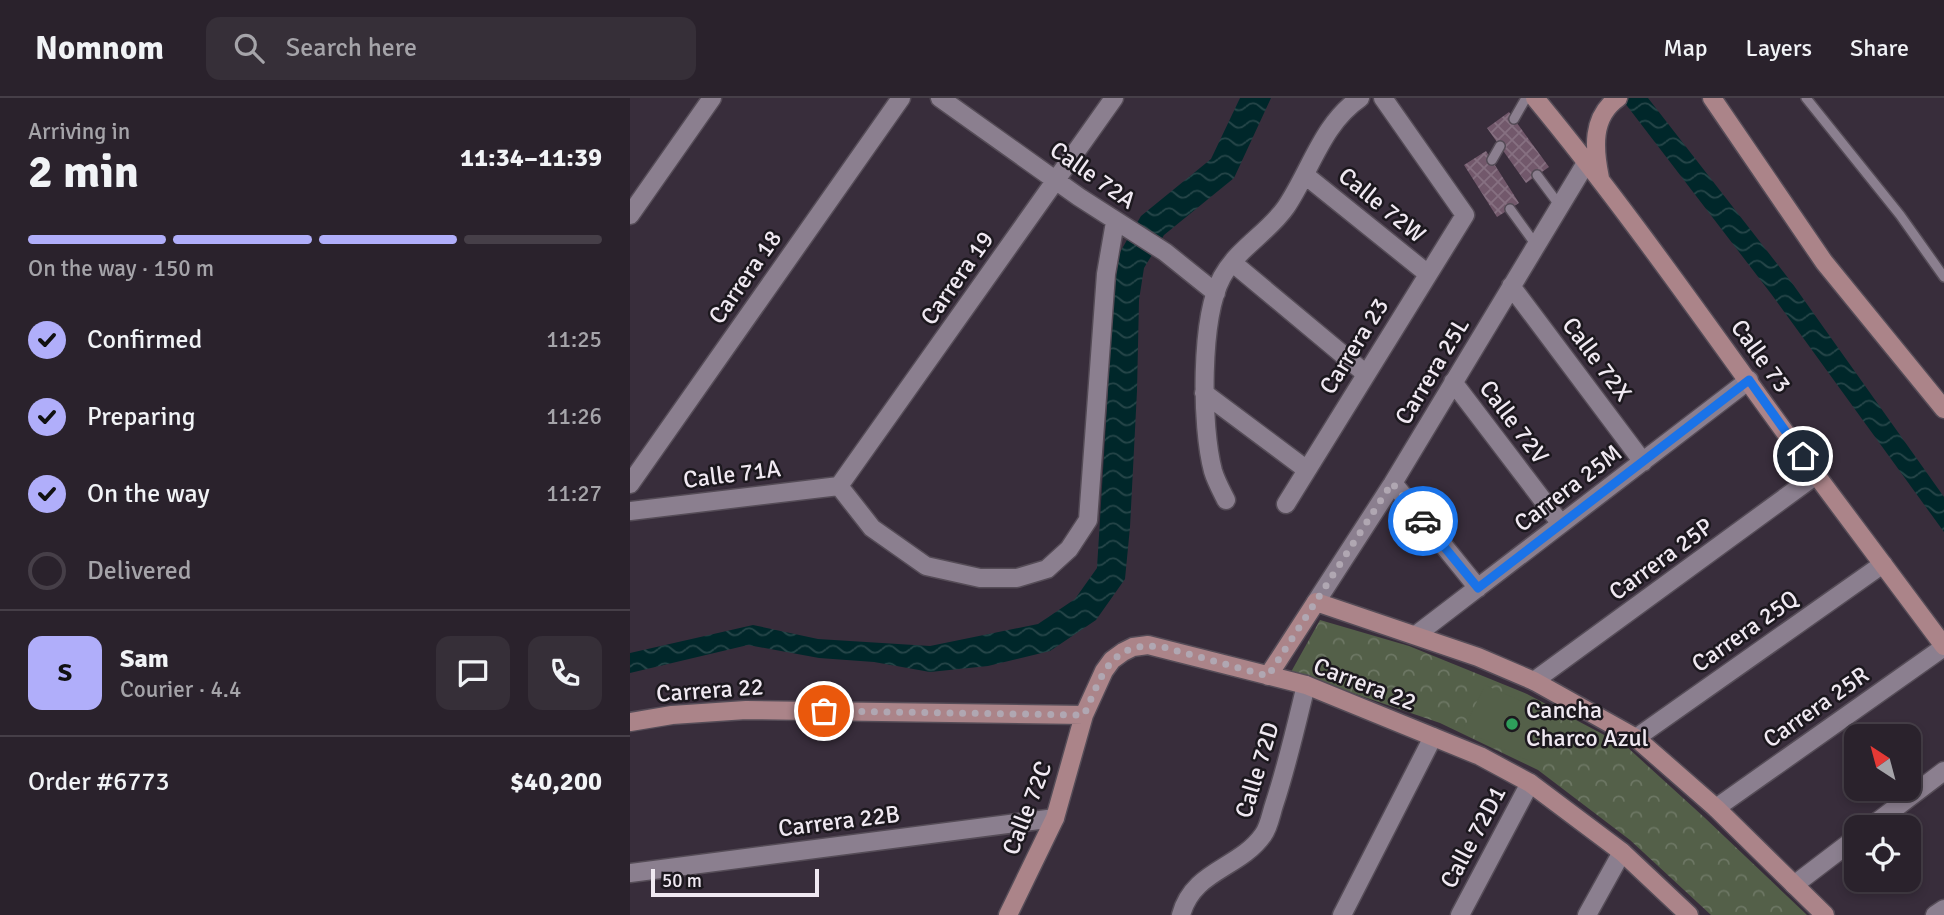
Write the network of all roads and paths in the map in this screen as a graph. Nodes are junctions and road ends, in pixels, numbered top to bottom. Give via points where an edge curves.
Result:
1 (712, 98) edge
2 (901, 98) edge
3 (940, 98) edge
4 (1114, 98) edge
5 (1360, 98) edge
6 (1384, 98) edge
7 (1526, 98) edge
8 (1535, 98) edge
9 (1618, 98) edge
10 (1712, 98) edge
11 (1806, 98) edge
12 (1514, 119) dead end
13 (1500, 146) dead end
14 (1590, 156) junction
15 (1492, 160) dead end
16 (1305, 174) junction
17 (1537, 175) dead end
18 (1056, 179) junction
19 (1559, 206) junction
20 (1510, 209) dead end
21 (630, 215) edge
22 (1119, 225) junction
23 (1536, 244) junction
24 (1233, 263) junction
25 (1428, 274) junction
26 (1944, 277) edge
27 (1511, 286) junction
28 (1216, 293) junction
29 (1366, 373) junction
30 (1749, 380) junction
31 (1453, 382) junction
32 (1204, 393) junction
33 (1944, 409) edge
34 (1643, 462) junction
35 (1307, 470) junction
36 (1816, 475) junction
37 (1392, 483) junction
38 (630, 484) edge
39 (839, 486) junction
40 (1226, 500) dead end
41 (1286, 504) dead end
42 (630, 511) edge
43 (1561, 524) junction
44 (1883, 564) junction
45 (1478, 588) junction
46 (1315, 602) junction
47 (1416, 635) junction
48 (1944, 646) edge
49 (1268, 676) junction
50 (1534, 681) junction
51 (1306, 685) junction
52 (1084, 715) junction
53 (630, 722) edge
54 (1433, 737) junction
55 (1636, 738) junction
56 (1944, 771) edge
57 (1530, 783) junction
58 (1716, 808) junction
59 (1886, 815) edge
60 (1055, 818) junction
61 (1844, 847) edge
62 (1622, 852) junction
63 (630, 873) edge
64 (1794, 885) junction
65 (1944, 909) edge
66 (1008, 915) edge
67 (1181, 915) edge
68 (1342, 915) edge
69 (1460, 915) edge
70 (1587, 915) edge
71 (1689, 915) edge
72 (1825, 915) edge
73 (1935, 915) edge

1 - 21 street
2 - 38 street, Carrera 18
3 - 18 street, Calle 72A
4 - 18 street, Carrera 19
5 - 16 street via 1337,117
6 - 25 street, Carrera 23 via 1465,215
7 - 12 lane
8 - 14 street, Calle 73
9 - 14 street via 1599,122
10 - 33 street via 1824,261
11 - 26 lane
13 - 15 lane
14 - 19 street, Carrera 25L
14 - 30 street, Calle 73 via 1601,182
16 - 24 street via 1285,209
16 - 25 street, Calle 72W
17 - 19 lane
18 - 22 street, Calle 72A
18 - 39 street, Carrera 19
19 - 23 street, Carrera 25L
20 - 23 lane
22 - 28 street, Calle 72A via 1165,252
22 - 39 street via 1106,274 1088,520 1069,549 1047,569 1017,578 980,579 926,566 872,528
23 - 27 street, Carrera 25L
24 - 28 street
24 - 29 street
25 - 29 street, Carrera 23
27 - 31 street, Carrera 25L
27 - 34 street, Calle 72X
28 - 32 street
29 - 35 street, Carrera 23
30 - 34 street, Carrera 25M
30 - 36 street, Calle 73
31 - 37 street, Carrera 25L
31 - 43 street, Calle 72V
32 - 35 street
32 - 40 street via 1208,449
34 - 43 street, Carrera 25M
35 - 41 street, Carrera 23
36 - 44 street, Calle 73
36 - 50 street, Carrera 25P
37 - 45 street
37 - 46 street, Carrera 25L
39 - 42 street, Calle 71A
43 - 45 street, Carrera 25M
44 - 48 street, Calle 73
44 - 55 street, Carrera 25Q
45 - 47 street, Carrera 25M
46 - 47 street
46 - 49 street
47 - 50 street
48 - 58 street, Carrera 25R
49 - 51 street, Carrera 22
49 - 52 street, Carrera 22 via 1163,647 1133,647 1104,671
50 - 55 street
51 - 54 street, Carrera 22
51 - 67 street, Calle 72D via 1286,769 1264,834 1244,854 1198,884 1185,900
52 - 53 street, Carrera 22 via 746,710
52 - 60 street, Calle 72C
54 - 57 street, Carrera 22
54 - 68 street
55 - 58 street
56 - 59 street
57 - 62 street, Carrera 22
57 - 69 street, Calle 72D1
58 - 64 street
60 - 63 street, Carrera 22B
60 - 66 street, Calle 72C
61 - 64 street
62 - 70 street
62 - 71 street, Carrera 22
64 - 72 street
65 - 73 street

